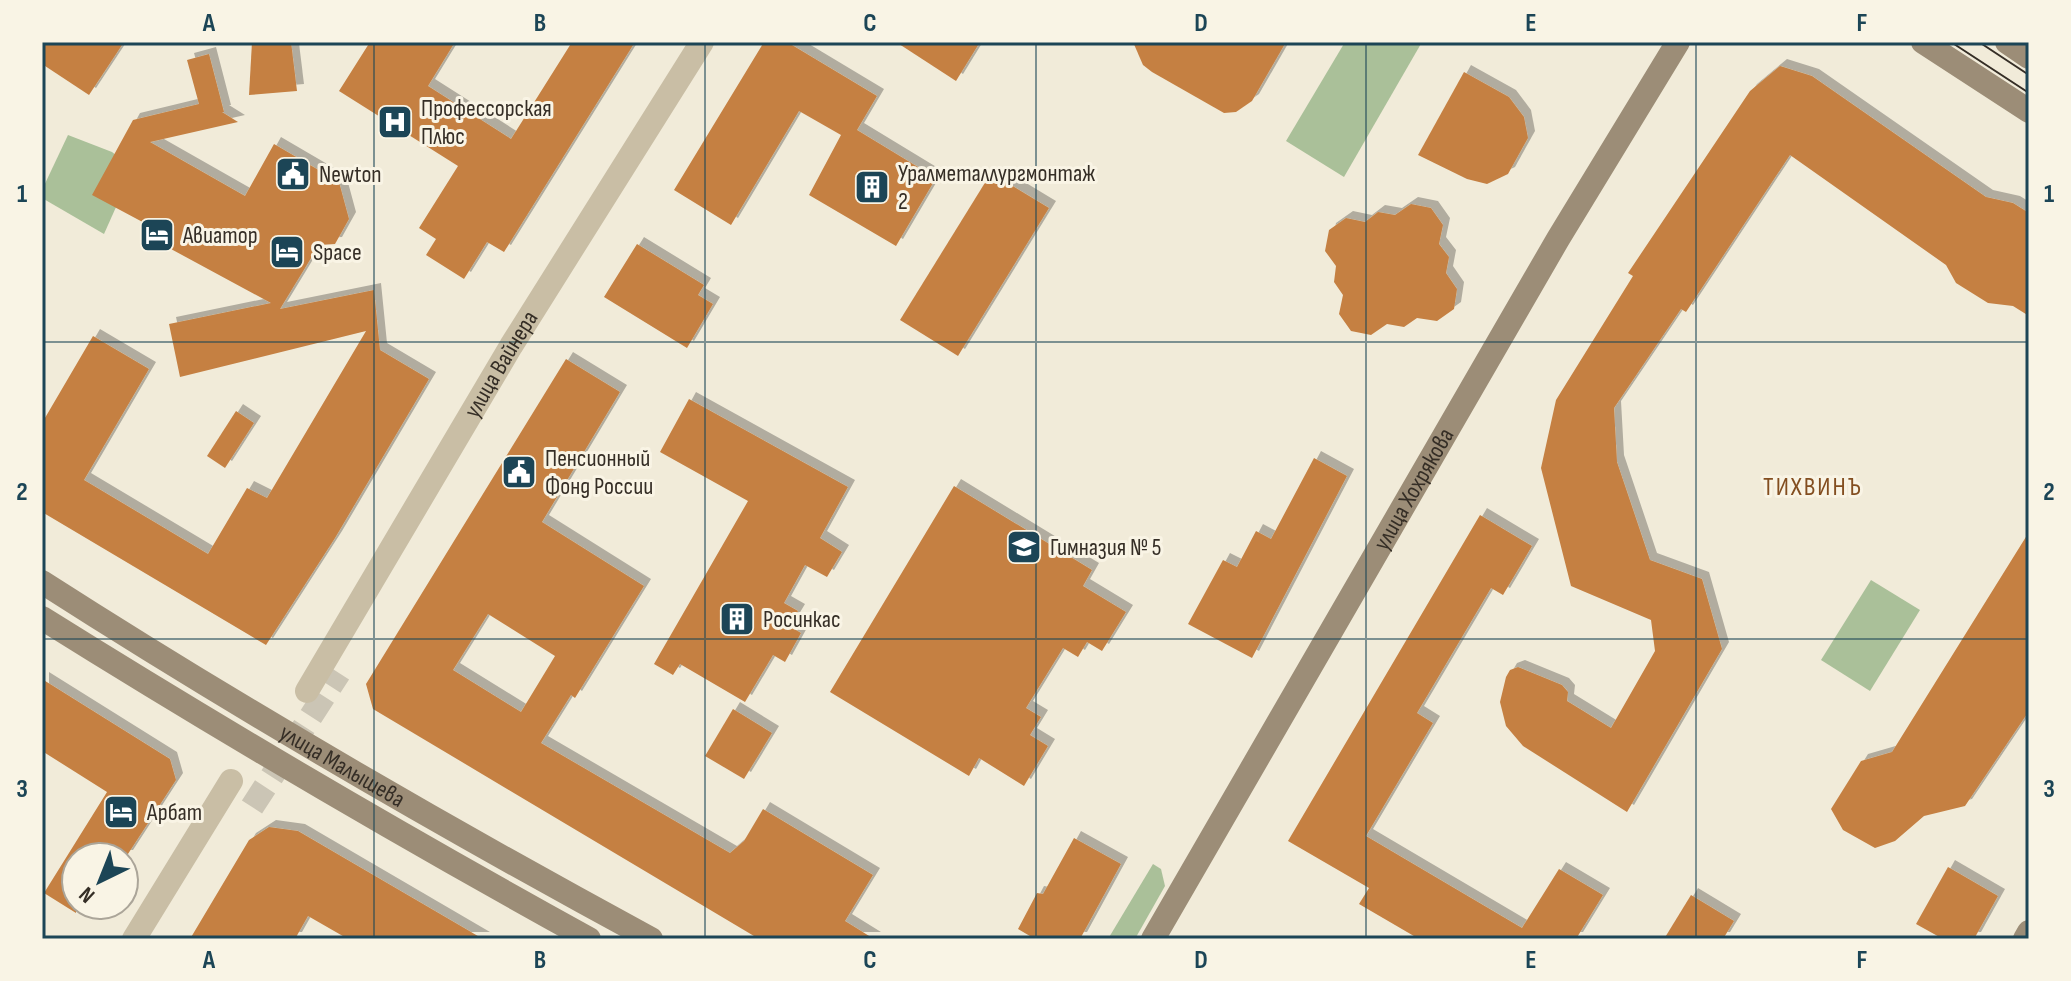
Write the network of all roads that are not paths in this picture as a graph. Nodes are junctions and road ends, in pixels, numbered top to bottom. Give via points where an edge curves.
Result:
1 (702, 42) edge
2 (1678, 42) edge
3 (1923, 42) edge
4 (2007, 42) edge
5 (2029, 57) edge
6 (2029, 111) edge
7 (42, 582) edge
8 (42, 618) edge
9 (307, 691) dead end
10 (231, 781) dead end
11 (2029, 932) edge
12 (134, 939) edge
13 (589, 939) edge
14 (651, 939) edge
15 (1153, 939) edge
16 (2025, 939) edge

1 - 9 street, улица Вайнера via 511,346
2 - 15 main road, улица Хохрякова via 1558,239
3 - 6 main road
4 - 5 main road
7 - 14 main road, улица Малышева via 504,860
8 - 13 main road, улица Малышева
10 - 12 street
11 - 16 main road

